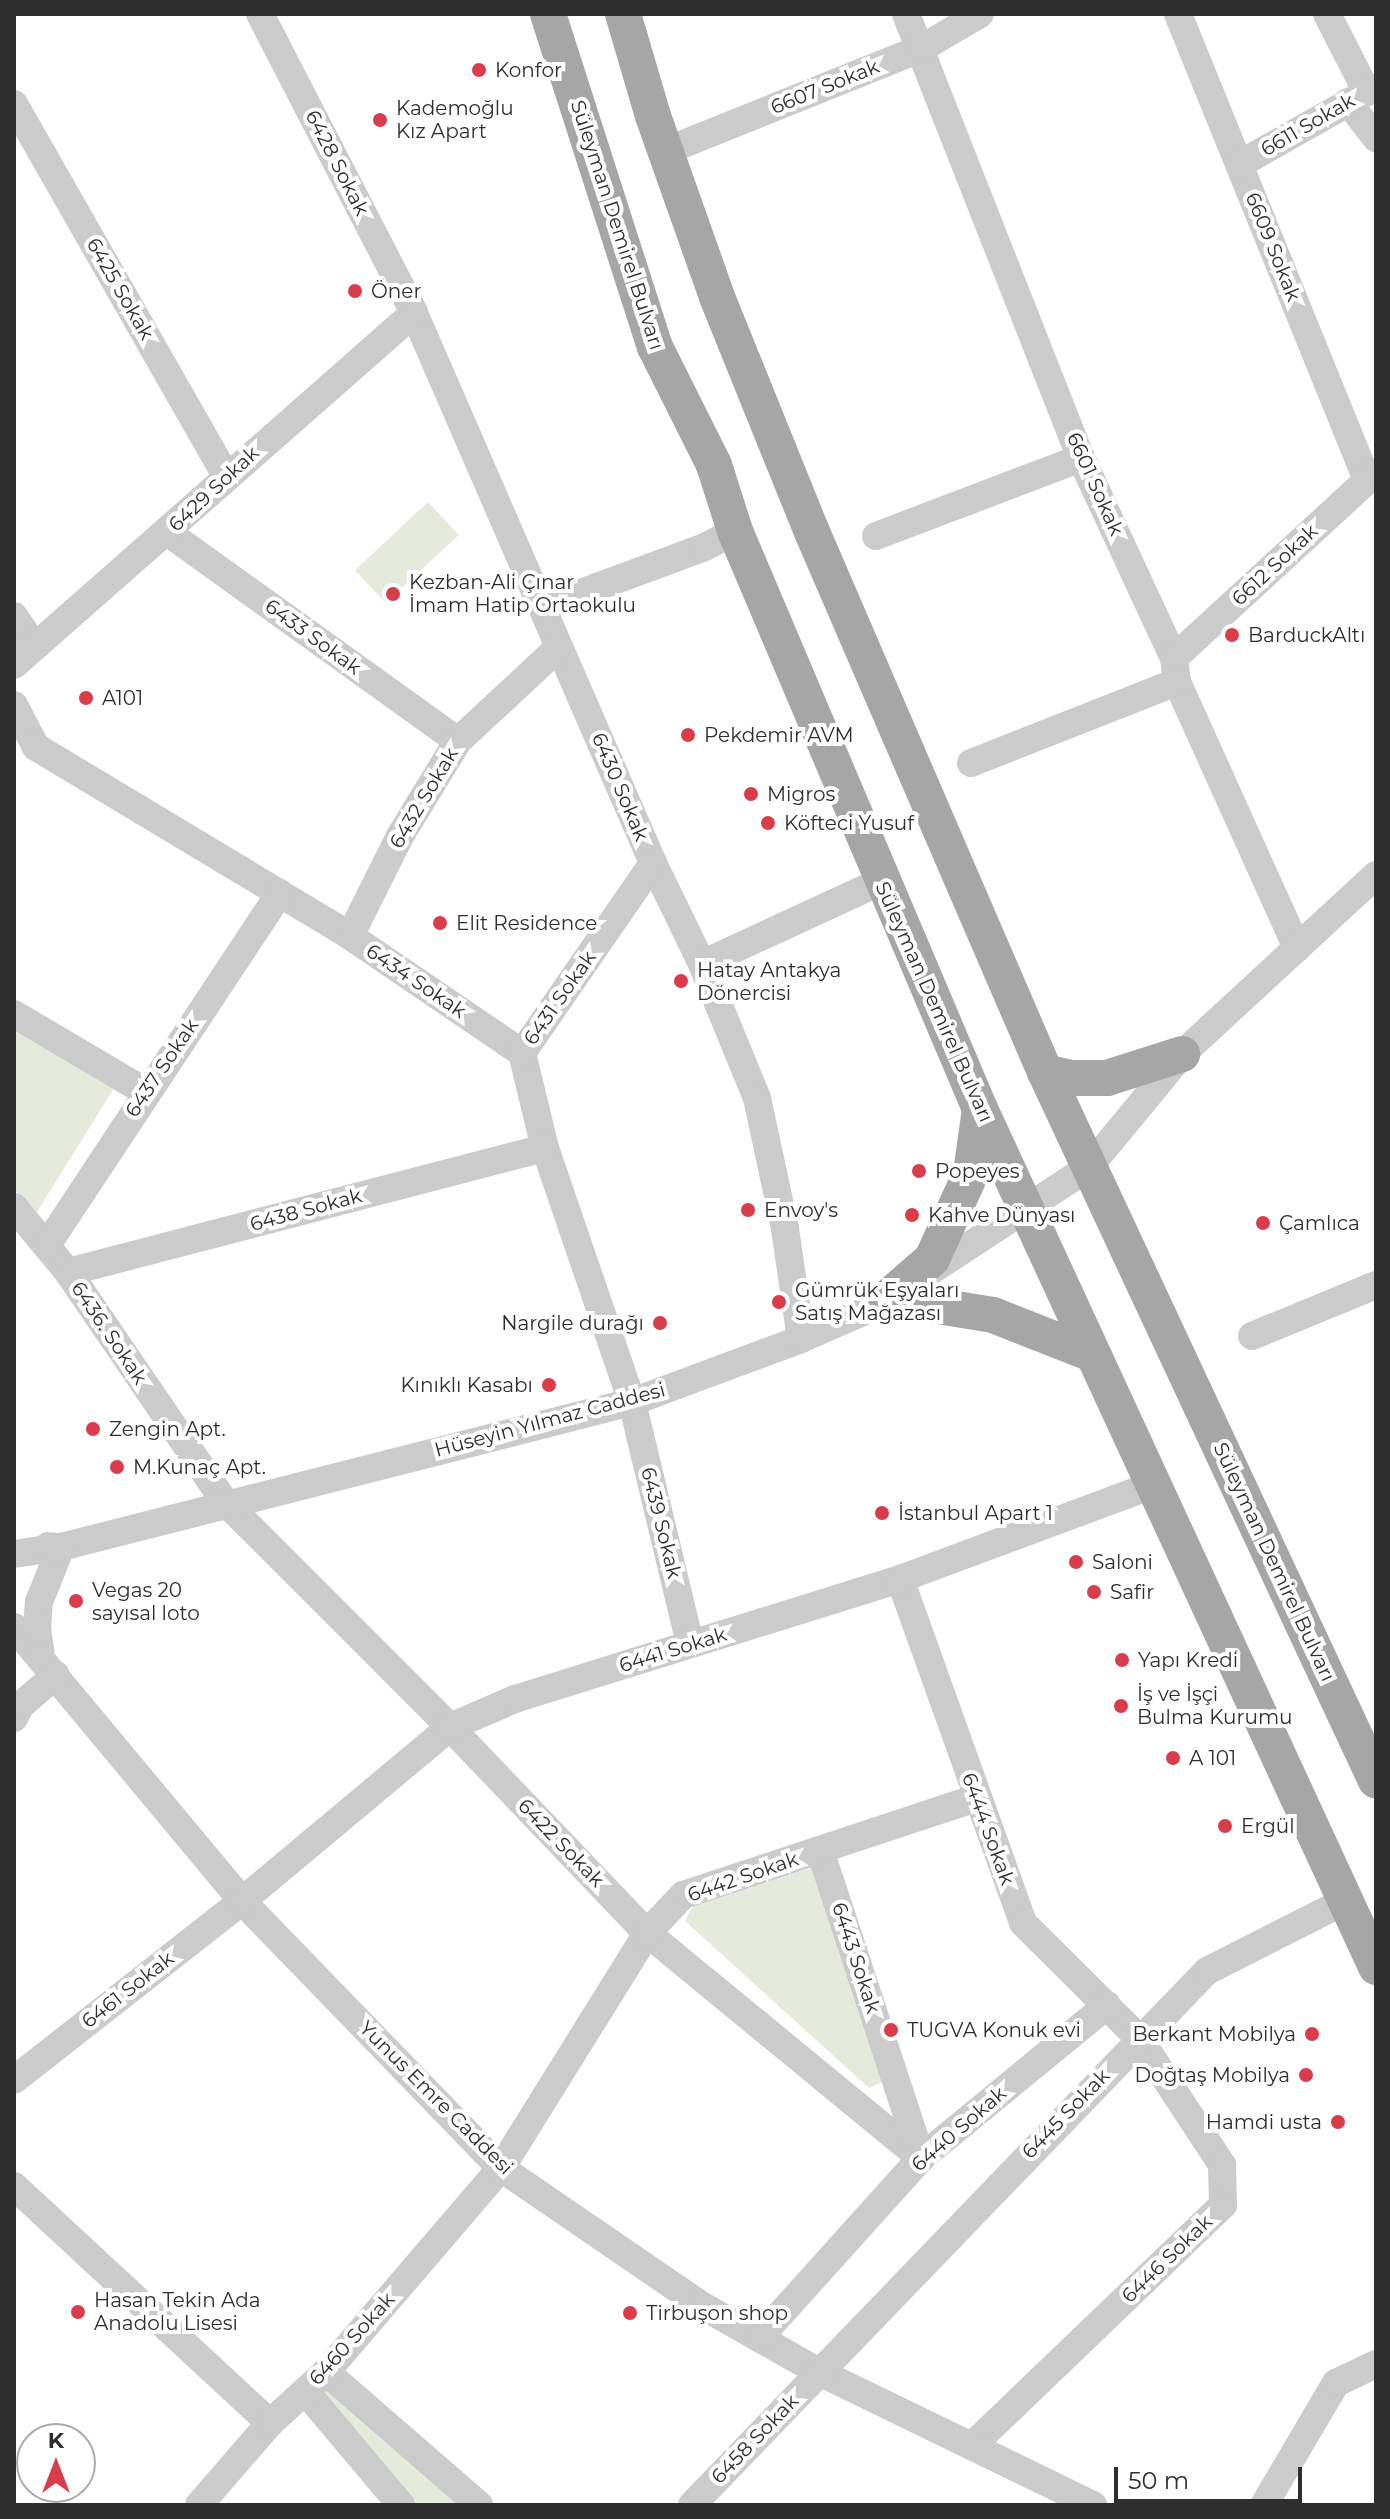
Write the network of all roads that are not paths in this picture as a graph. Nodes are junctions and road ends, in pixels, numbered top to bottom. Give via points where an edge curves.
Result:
1 (260, 14) edge
2 (548, 14) edge
3 (623, 14) edge
4 (906, 14) edge
5 (979, 14) edge
6 (1178, 14) edge
7 (1327, 14) edge
8 (922, 48) junction
9 (1364, 94) edge
10 (14, 104) edge
11 (1376, 138) edge
12 (666, 151) junction
13 (1240, 164) junction
14 (414, 313) junction
15 (1081, 458) junction
16 (226, 475) junction
17 (1372, 476) edge
18 (735, 531) junction
19 (167, 532) junction
20 (876, 536) dead end
21 (543, 607) junction
22 (14, 616) edge
23 (559, 647) junction
24 (24, 656) edge
25 (1175, 670) junction
26 (14, 705) edge
27 (458, 741) junction
28 (971, 763) dead end
29 (653, 863) junction
30 (1376, 875) edge
31 (882, 881) junction
32 (280, 893) junction
33 (350, 936) junction
34 (1297, 948) junction
35 (702, 964) junction
36 (14, 1014) edge
37 (522, 1053) junction
38 (1182, 1054) junction
39 (1045, 1072) junction
40 (146, 1092) junction
41 (980, 1109) junction
42 (545, 1148) junction
43 (1089, 1167) junction
44 (14, 1207) edge
45 (1026, 1209) junction
46 (47, 1245) junction
47 (68, 1272) junction
48 (1376, 1285) edge
49 (879, 1305) junction
50 (1252, 1336) dead end
51 (801, 1339) junction
52 (1092, 1354) junction
53 (632, 1402) junction
54 (1153, 1485) junction
55 (225, 1502) junction
56 (14, 1543) edge
57 (61, 1547) junction
58 (14, 1554) edge
59 (900, 1579) junction
60 (690, 1644) junction
61 (32, 1648) edge
62 (14, 1718) edge
63 (450, 1727) junction
64 (1367, 1738) edge
65 (1376, 1781) edge
66 (976, 1798) junction
67 (820, 1850) junction
68 (1347, 1900) junction
69 (242, 1901) junction
70 (647, 1933) junction
71 (1376, 1967) edge
72 (1107, 2005) junction
73 (1139, 2038) junction
74 (14, 2080) edge
75 (921, 2158) junction
76 (501, 2168) junction
77 (14, 2186) edge
78 (759, 2338) junction
79 (1376, 2364) edge
80 (326, 2372) junction
81 (819, 2372) junction
82 (305, 2391) junction
83 (270, 2423) junction
84 (973, 2445) junction
85 (199, 2505) edge
86 (401, 2505) edge
87 (479, 2505) edge
88 (692, 2505) edge
89 (1093, 2505) edge
90 (1264, 2505) edge

1 - 14 street, 6428 Sokak
2 - 18 main road, Süleyman Demirel Bulvarı via 655,347 714,465
3 - 12 main road, Süleyman Demirel Bulvarı
4 - 8 street, 6601 Sokak
5 - 8 street, 6607 Sokak
6 - 13 street, 6609 Sokak
7 - 9 street
8 - 12 street, 6607 Sokak
8 - 15 street, 6601 Sokak
9 - 11 street
9 - 13 street, 6611 Sokak
10 - 16 street, 6425 Sokak
12 - 39 main road, Süleyman Demirel Bulvarı via 717,297 812,532
13 - 17 street, 6609 Sokak
14 - 16 street, 6429 Sokak
14 - 21 street, 6430 Sokak
15 - 20 street
15 - 25 street, 6601 Sokak
16 - 19 street, 6429 Sokak
17 - 25 street, 6612 Sokak
18 - 21 street
18 - 31 main road, Süleyman Demirel Bulvarı
19 - 24 street, 6429 Sokak
19 - 27 street, 6433 Sokak
21 - 23 street, 6430 Sokak
22 - 24 street
23 - 27 street, 6432 Sokak
23 - 29 street, 6430 Sokak
25 - 28 street
25 - 34 street, 6601 Sokak
26 - 32 street, 6434 Sokak via 36,747
27 - 33 street, 6432 Sokak via 400,836
29 - 35 street, 6430 Sokak
29 - 37 street, 6431 Sokak
30 - 34 street, Hüseyin Yılmaz Caddesi
31 - 35 street
31 - 41 main road, Süleyman Demirel Bulvarı
32 - 33 street, 6434 Sokak
32 - 40 street, 6437 Sokak
33 - 37 street, 6434 Sokak
34 - 38 street, Hüseyin Yılmaz Caddesi
35 - 51 street, 6430 Sokak via 757,1098 785,1229
36 - 40 street
37 - 42 street
38 - 39 main road via 1107,1078
38 - 43 street, Hüseyin Yılmaz Caddesi
39 - 43 main road, Süleyman Demirel Bulvarı
40 - 46 street, 6437 Sokak
41 - 45 main road, Süleyman Demirel Bulvarı
41 - 49 main road via 971,1173 932,1259
42 - 47 street, 6438 Sokak
42 - 53 street
43 - 45 street, Hüseyin Yılmaz Caddesi
43 - 64 main road, Süleyman Demirel Bulvarı
44 - 46 street, 6436. Sokak
45 - 49 street, Hüseyin Yılmaz Caddesi
45 - 52 main road, Süleyman Demirel Bulvarı
46 - 47 street, 6436. Sokak
47 - 55 street, 6436. Sokak
48 - 50 street
49 - 51 street, Hüseyin Yılmaz Caddesi
49 - 52 main road via 938,1306 993,1315
51 - 53 street, Hüseyin Yılmaz Caddesi
52 - 54 main road, Süleyman Demirel Bulvarı
53 - 55 street, Hüseyin Yılmaz Caddesi
53 - 60 street, 6439 Sokak
54 - 59 street, 6441 Sokak
54 - 68 main road, Süleyman Demirel Bulvarı
55 - 57 street, Hüseyin Yılmaz Caddesi
55 - 63 street, 6422 Sokak
56 - 57 street
57 - 58 street, Hüseyin Yılmaz Caddesi
57 - 61 street via 39,1602
59 - 60 street, 6441 Sokak
59 - 66 street, 6444 Sokak
60 - 63 street, 6441 Sokak via 515,1699
61 - 62 street
61 - 69 street, Yunus Emre Caddesi
63 - 69 street, 6441 Sokak
63 - 70 street, 6422 Sokak
64 - 65 main road, Süleyman Demirel Bulvarı
66 - 67 street, 6442 Sokak
66 - 72 street, 6444 Sokak via 1023,1923
67 - 70 street, 6442 Sokak via 683,1895
67 - 75 street, 6443 Sokak
68 - 71 main road, Süleyman Demirel Bulvarı
68 - 73 street, 6445 Sokak via 1207,1971
69 - 74 street, 6461 Sokak
69 - 76 street, Yunus Emre Caddesi
70 - 75 street, 6422 Sokak
70 - 76 street, 6442 Sokak
72 - 73 street, 6444 Sokak
72 - 75 street, 6440 Sokak
73 - 81 street, 6445 Sokak
73 - 84 street, 6446 Sokak via 1222,2165 1223,2205
75 - 78 street, 6440 Sokak
76 - 78 street, Yunus Emre Caddesi via 701,2305
76 - 80 street, 6460 Sokak
77 - 83 street
78 - 81 street, Yunus Emre Caddesi
79 - 90 street via 1336,2383
80 - 82 street, 6460 Sokak
80 - 87 street
81 - 84 street, Yunus Emre Caddesi
81 - 88 street, 6458 Sokak
82 - 83 street, 6460 Sokak
82 - 86 street
83 - 85 street, 6460 Sokak
84 - 89 street, Yunus Emre Caddesi

